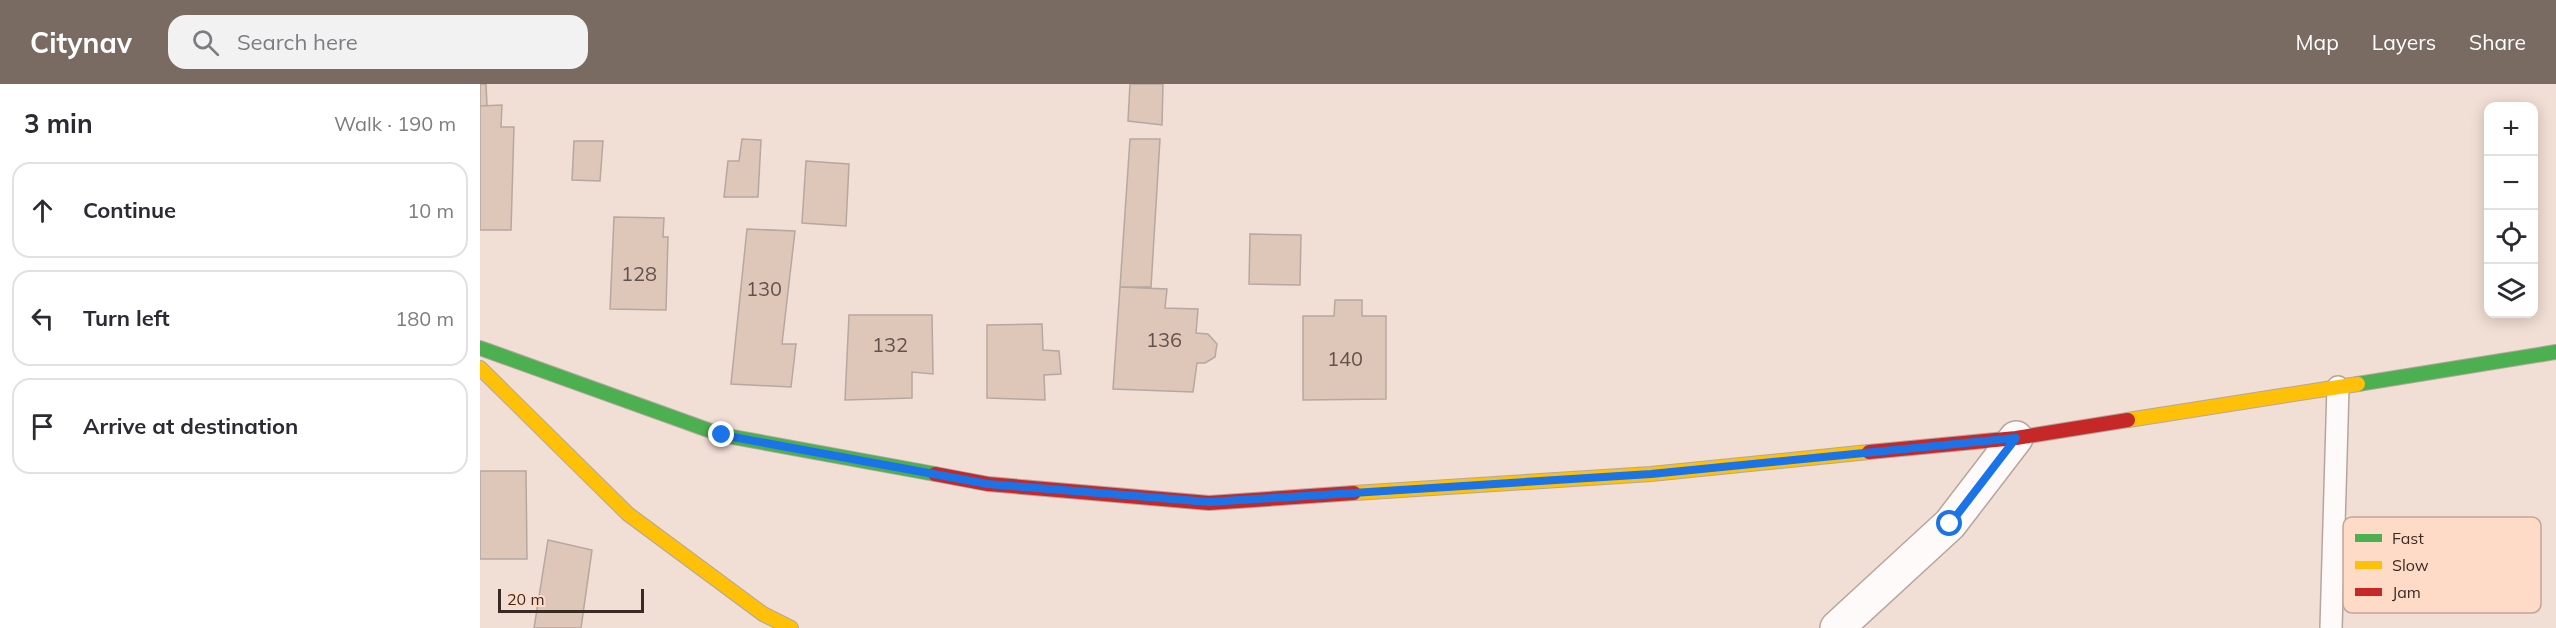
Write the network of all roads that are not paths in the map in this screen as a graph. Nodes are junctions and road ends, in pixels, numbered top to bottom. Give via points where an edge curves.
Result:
1 (480, 348) edge
2 (2556, 352) edge
3 (480, 368) edge
4 (2338, 387) junction
5 (2016, 438) junction
6 (791, 628) edge
7 (1837, 628) edge
8 (2331, 628) edge

1 - 5 street via 722,435 988,484 1209,502 1651,474
2 - 4 street
3 - 6 street via 628,514 764,614
4 - 5 street
4 - 8 lane
5 - 7 street via 1950,524

